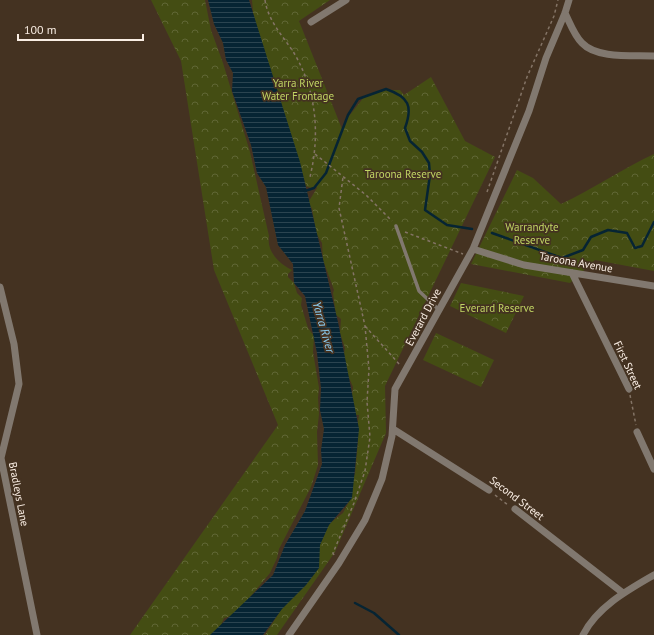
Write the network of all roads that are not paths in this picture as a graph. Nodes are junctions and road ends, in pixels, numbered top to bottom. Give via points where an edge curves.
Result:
1 (346, 0) edge
2 (569, 0) edge
3 (565, 13) junction
4 (311, 22) dead end
5 (654, 56) edge
6 (397, 227) road end
7 (473, 249) junction
8 (572, 274) junction
9 (654, 286) edge
10 (0, 287) edge
11 (438, 309) junction
12 (629, 389) road end
13 (393, 429) junction
14 (637, 432) road end
15 (654, 469) edge
16 (489, 490) road end
17 (515, 509) road end
18 (654, 575) edge
19 (623, 593) junction
20 (37, 635) edge
21 (289, 635) edge
22 (583, 635) edge

1 - 4 street
2 - 3 street, Everard Drive
3 - 5 street via 583,44 599,53
3 - 7 street, Everard Drive via 546,58 529,111
6 - 11 lane via 419,291
7 - 8 street, Taroona Avenue via 524,265
7 - 11 street, Everard Drive
8 - 9 street, Taroona Avenue
8 - 12 street, First Street
10 - 20 street, Bradleys Lane via 14,344 19,384 1,458
11 - 13 street, Everard Drive via 395,389
13 - 16 street, Second Street
13 - 21 street, Everard Drive via 382,479 365,520 339,563
14 - 15 street
17 - 19 street, Second Street
18 - 19 street
19 - 22 street via 588,624

